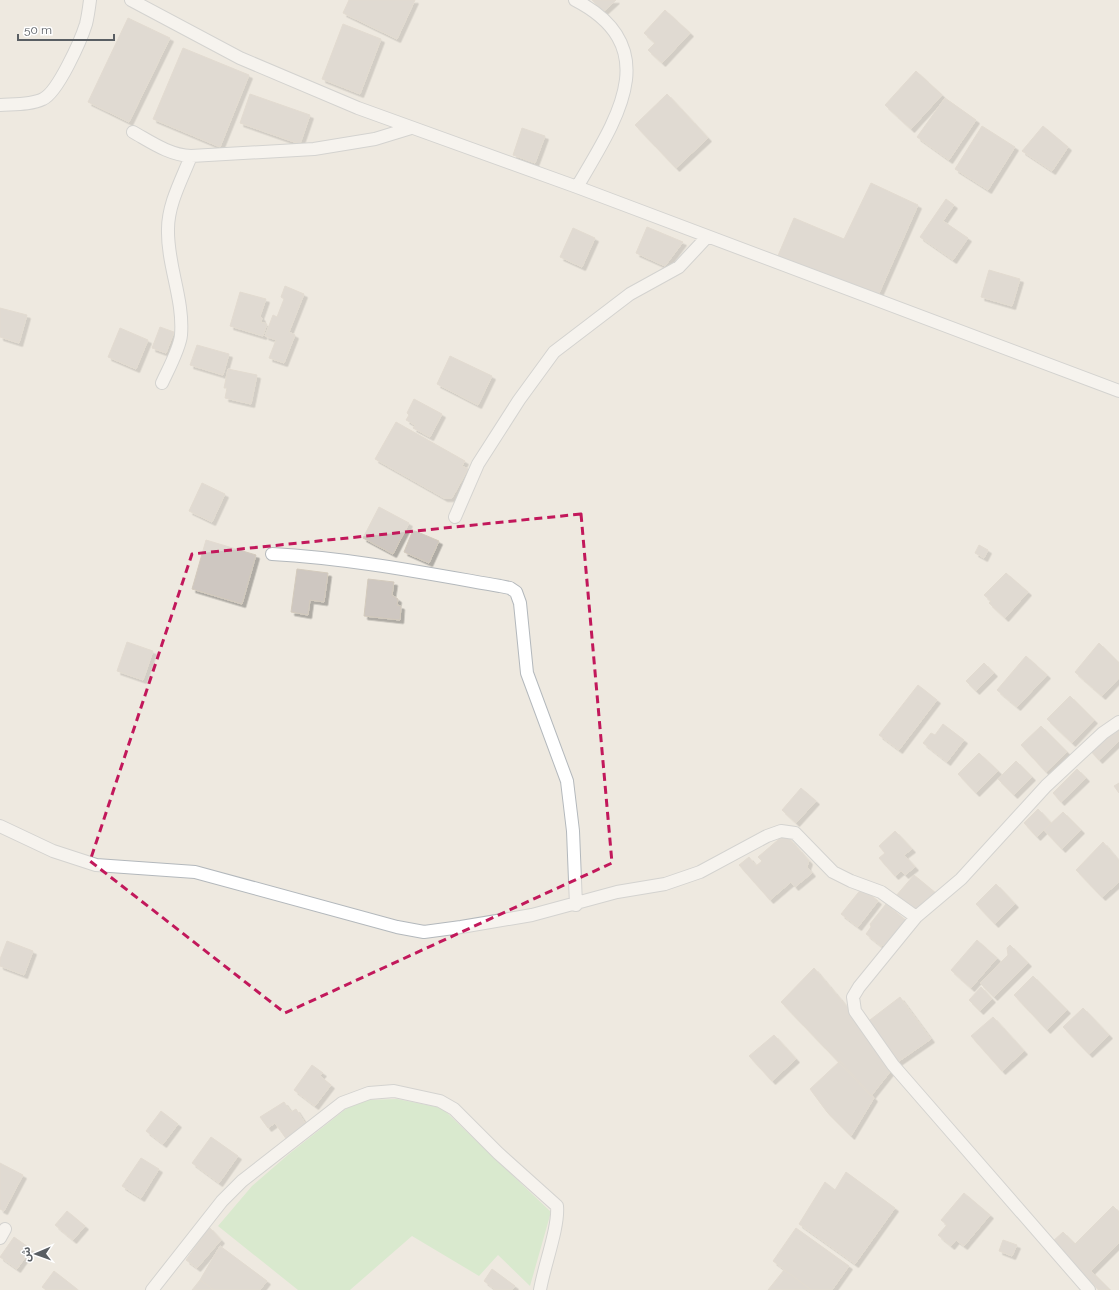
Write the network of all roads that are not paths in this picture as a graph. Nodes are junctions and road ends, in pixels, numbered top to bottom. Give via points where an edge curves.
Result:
1 (90, 0) edge
2 (131, 0) edge
3 (575, 0) edge
4 (0, 105) edge
5 (412, 128) junction
6 (133, 132) dead end
7 (191, 156) junction
8 (577, 188) junction
9 (707, 237) junction
10 (162, 383) dead end
11 (1119, 391) edge
12 (455, 517) dead end
13 (272, 554) dead end
14 (1119, 722) edge
15 (0, 826) edge
16 (576, 904) junction
17 (916, 917) junction
18 (152, 1290) edge
19 (540, 1290) edge
20 (1089, 1290) edge

1 - 4 street via 85,26 66,70 57,84 44,99
2 - 5 street via 240,58
3 - 8 street via 609,25 624,46 627,70 625,93 611,128
5 - 7 street via 374,139 314,149
5 - 8 street
6 - 7 street via 165,150
7 - 10 street via 172,206 167,228 169,258 181,310 181,336
8 - 9 street
9 - 11 street
9 - 12 street via 679,267 630,294 554,352 519,400 478,464
13 - 16 street via 408,571 500,586 516,592 520,603 527,673 568,781
14 - 17 street via 1046,786 961,879
15 - 16 street via 53,851 96,865 195,872 397,928 424,932 532,915
16 - 17 street via 617,892 665,884 700,872 781,831 795,833 833,872 881,892
17 - 20 street via 859,987 853,997 855,1011 893,1065
18 - 19 street via 222,1201 242,1181 342,1103 369,1093 394,1091 440,1101 454,1108 498,1153 557,1206 558,1216

